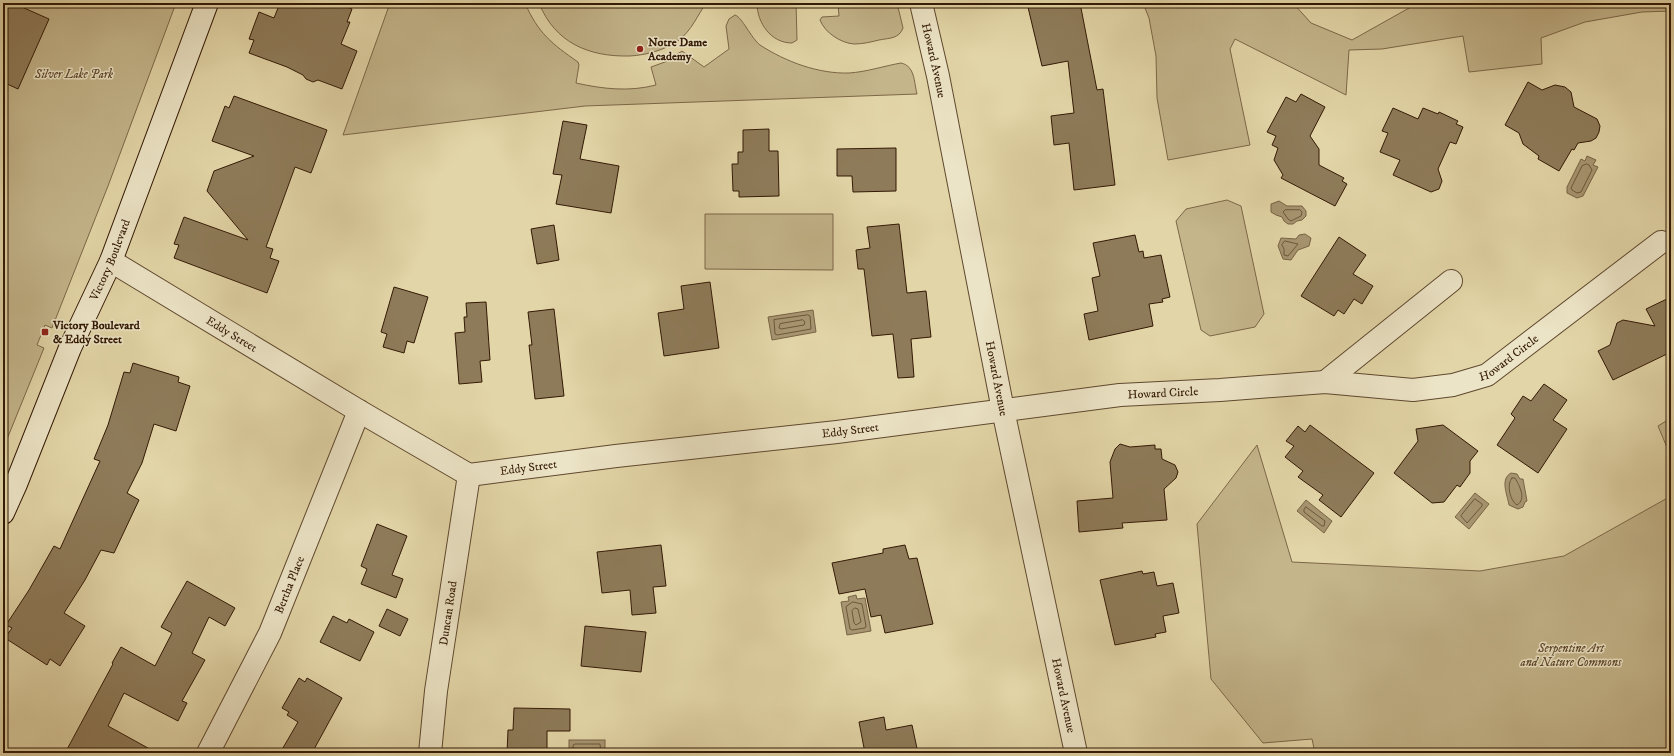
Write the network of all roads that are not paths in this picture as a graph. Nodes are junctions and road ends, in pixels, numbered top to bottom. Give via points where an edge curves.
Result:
1 (207, 3) edge
2 (921, 3) edge
3 (1661, 242) dead end
4 (111, 260) junction
5 (1451, 281) dead end
6 (1325, 382) junction
7 (1003, 410) junction
8 (359, 412) junction
9 (469, 475) junction
10 (3, 513) edge
11 (208, 753) edge
12 (430, 753) edge
13 (1076, 753) edge

1 - 4 street, Victory Boulevard
2 - 7 street, Howard Avenue via 938,76
3 - 6 street, Howard Circle via 1487,375 1453,386 1413,390
4 - 8 street, Eddy Street
4 - 10 street, Victory Boulevard via 70,348
5 - 6 street
6 - 7 street, Howard Circle via 1120,395
7 - 9 street, Eddy Street
7 - 13 street, Howard Avenue
8 - 9 street, Eddy Street
8 - 11 street, Bertha Place via 270,633
9 - 12 street, Duncan Road via 436,691

